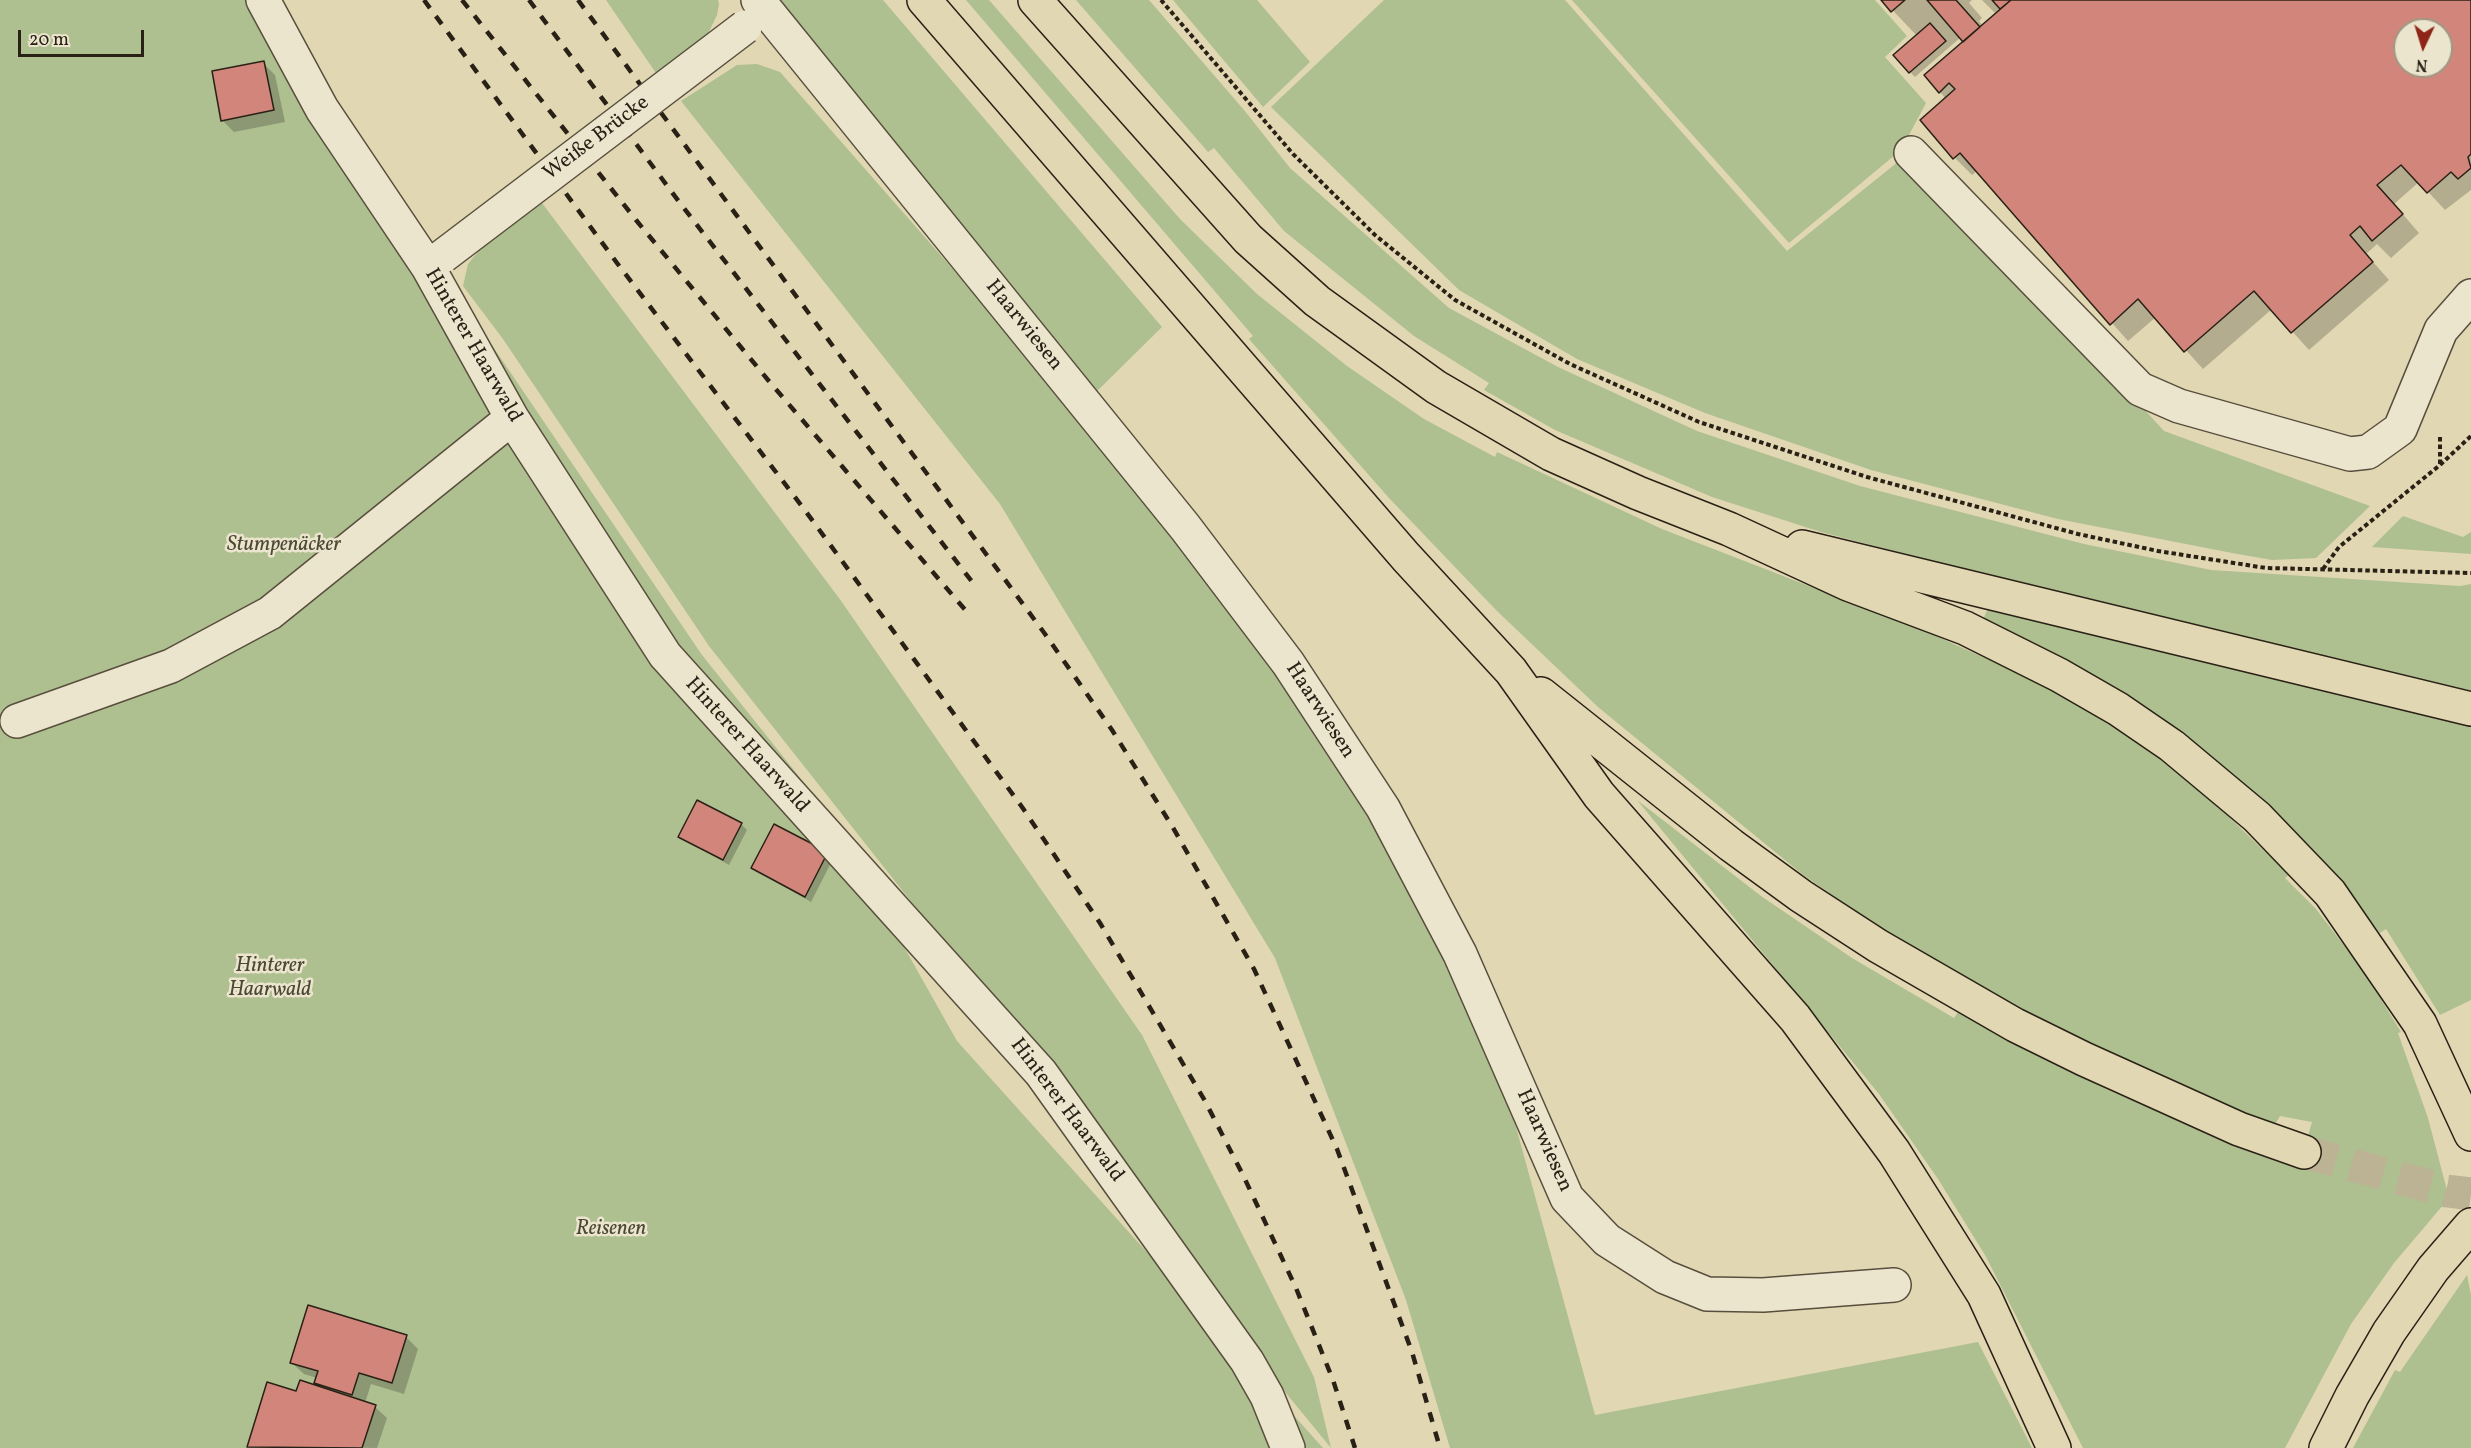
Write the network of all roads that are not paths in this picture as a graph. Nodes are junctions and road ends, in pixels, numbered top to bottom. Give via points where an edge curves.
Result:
1 (263, 0) edge
2 (924, 0) edge
3 (1035, 0) edge
4 (756, 13) edge
5 (1911, 153) dead end
6 (436, 261) junction
7 (2471, 296) edge
8 (512, 418) junction
9 (1729, 529) junction
10 (1511, 670) junction
11 (2471, 709) edge
12 (17, 721) dead end
13 (2471, 1134) edge
14 (2304, 1152) tunnel mouth
15 (2471, 1225) edge
16 (1894, 1285) dead end
17 (1288, 1448) edge
18 (2054, 1448) edge
19 (2326, 1448) edge

1 - 6 street, Hinterer Haarwald via 322,109
2 - 10 highway via 1406,557
3 - 9 highway via 1248,239 1317,301 1436,387 1533,444 1638,493
4 - 6 street, Weiße Brücke, bridge
4 - 16 street, Haarwiesen via 1185,527 1288,663 1383,808 1460,954 1567,1198 1606,1240 1665,1277 1707,1294 1763,1295
5 - 7 street via 2140,389 2179,406 2350,454 2368,452 2400,429 2441,330
6 - 8 street, Hinterer Haarwald
8 - 12 street via 270,613 171,666
8 - 17 street, Hinterer Haarwald via 665,655 1041,1073 1247,1361 1267,1396
9 - 11 highway
9 - 13 highway via 1848,584 2014,651 2118,709 2172,746 2257,817 2331,893 2420,1024
10 - 14 highway via 1731,844 1878,946 2015,1025 2074,1054 2239,1129
10 - 18 highway via 1599,795 1795,1018 1894,1152 1984,1296
15 - 19 highway via 2433,1269 2390,1332

